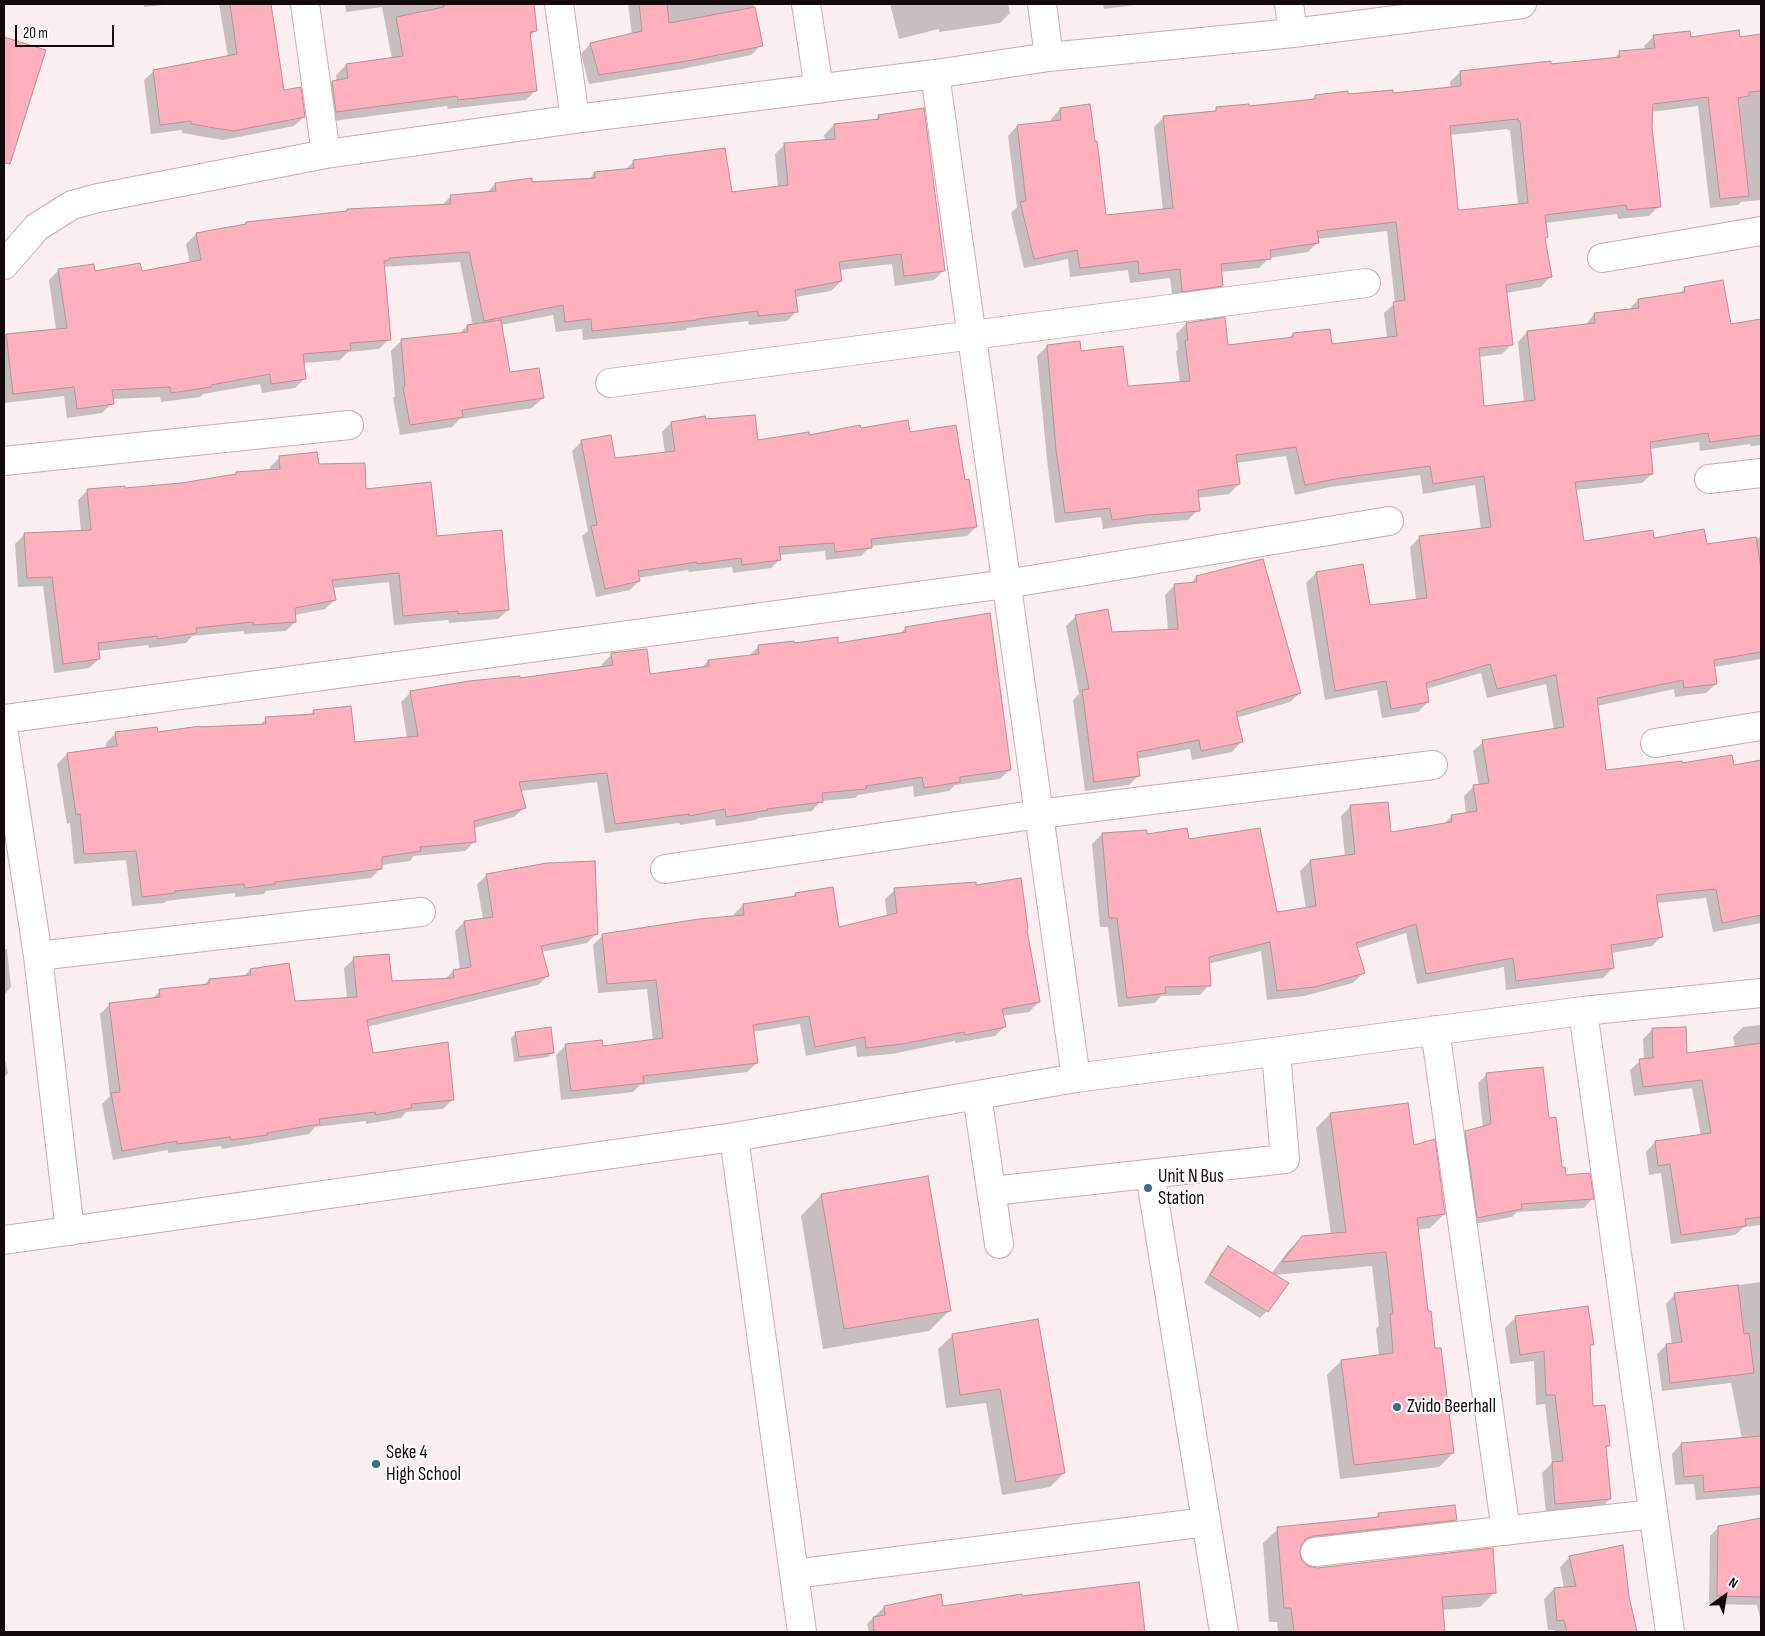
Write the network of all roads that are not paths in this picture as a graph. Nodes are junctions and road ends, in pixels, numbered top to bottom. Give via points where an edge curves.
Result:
1 (305, 4) edge
2 (559, 4) edge
3 (806, 4) edge
4 (1042, 4) edge
5 (1289, 4) edge
6 (1522, 4) edge
7 (1293, 33) junction
8 (1048, 57) junction
9 (935, 74) junction
10 (819, 89) junction
11 (575, 119) junction
12 (326, 154) junction
13 (1761, 231) edge
14 (1602, 258) dead end
15 (4, 265) edge
16 (1366, 283) dead end
17 (972, 334) junction
18 (610, 383) dead end
19 (349, 425) dead end
20 (4, 461) edge
21 (1761, 473) edge
22 (1709, 479) dead end
23 (1389, 521) dead end
24 (1006, 584) junction
25 (4, 719) edge
26 (1761, 726) edge
27 (4, 734) edge
28 (1655, 743) dead end
29 (1433, 765) dead end
30 (1039, 814) junction
31 (665, 869) dead end
32 (421, 912) dead end
33 (38, 956) junction
34 (1761, 993) edge
35 (1583, 1011) junction
36 (1435, 1030) junction
37 (1276, 1052) junction
38 (1076, 1078) junction
39 (978, 1095) junction
40 (734, 1137) junction
41 (1150, 1174) junction
42 (992, 1190) junction
43 (70, 1231) junction
44 (4, 1240) edge
45 (999, 1244) dead end
46 (1653, 1514) junction
47 (1206, 1522) junction
48 (1506, 1531) junction
49 (1316, 1552) dead end
50 (794, 1574) junction
51 (802, 1632) edge
52 (1224, 1632) edge
53 (1670, 1632) edge

1 - 12 street
2 - 11 street
3 - 10 street
4 - 8 street
5 - 7 street
6 - 7 street
7 - 8 street
8 - 9 street
9 - 10 street
9 - 17 street
10 - 11 street
11 - 12 street
12 - 15 street via 72,205 37,227
13 - 14 street
16 - 17 street
17 - 18 street
17 - 24 street
19 - 20 street
21 - 22 street
23 - 24 street
24 - 25 street
24 - 30 street
26 - 28 street
27 - 33 street
29 - 30 street
30 - 31 street
30 - 38 street
32 - 33 street
33 - 43 street
34 - 35 street
35 - 36 street
35 - 46 street
36 - 37 street
36 - 48 street
37 - 38 street
37 - 41 street via 1285,1159
38 - 39 street
39 - 40 street
39 - 42 street
40 - 43 street
40 - 50 street
41 - 42 street
41 - 47 street
42 - 45 street
43 - 44 street
46 - 48 street
46 - 53 street
47 - 50 street
47 - 52 street
48 - 49 street
50 - 51 street

